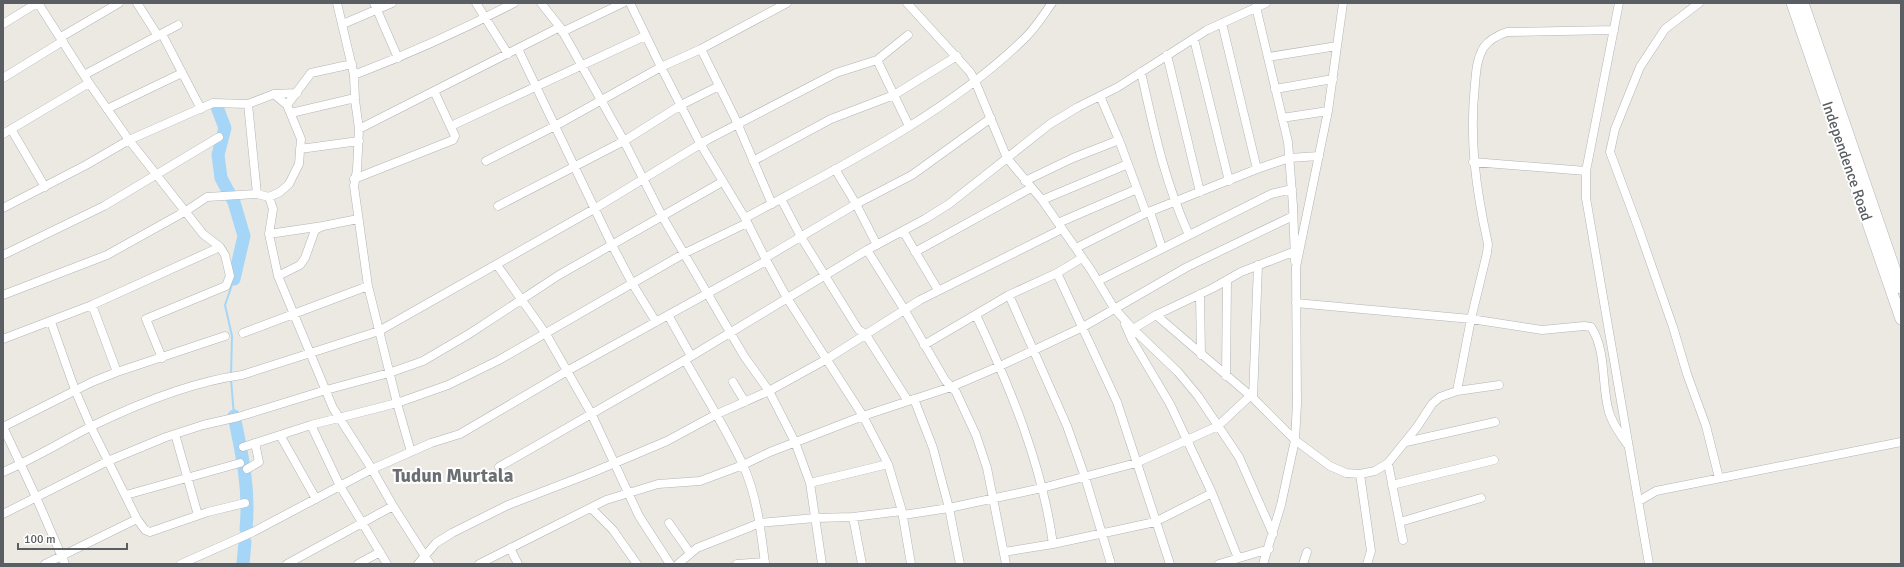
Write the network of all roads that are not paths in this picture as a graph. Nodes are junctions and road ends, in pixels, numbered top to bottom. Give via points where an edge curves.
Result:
1 (37, 3) edge
2 (119, 3) edge
3 (138, 3) edge
4 (337, 3) edge
5 (392, 3) edge
6 (476, 3) edge
7 (514, 3) edge
8 (541, 3) edge
9 (623, 3) edge
10 (630, 3) edge
11 (787, 3) edge
12 (908, 3) edge
13 (1052, 3) edge
14 (1266, 3) edge
15 (1343, 3) edge
16 (1619, 3) edge
17 (1699, 3) edge
18 (1792, 3) edge
19 (1803, 3) edge
20 (376, 6) edge
21 (1256, 8) junction
22 (486, 18) junction
23 (1222, 23) junction
24 (3, 24) edge
25 (343, 24) junction
26 (178, 25) dead end
27 (561, 29) junction
28 (1614, 30) junction
29 (160, 35) junction
30 (908, 35) dead end
31 (646, 36) junction
32 (62, 39) junction
33 (1194, 39) junction
34 (1337, 46) junction
35 (518, 49) junction
36 (700, 49) junction
37 (508, 54) junction
38 (957, 56) junction
39 (1167, 56) junction
40 (1268, 57) junction
41 (398, 58) junction
42 (877, 60) junction
43 (352, 64) junction
44 (581, 65) junction
45 (661, 67) junction
46 (1141, 72) junction
47 (182, 73) junction
48 (84, 75) junction
49 (354, 75) junction
50 (3, 78) edge
51 (1333, 79) junction
52 (975, 81) junction
53 (89, 83) junction
54 (719, 86) junction
55 (535, 87) junction
56 (1275, 89) junction
57 (434, 91) junction
58 (297, 92) junction
59 (274, 94) junction
60 (894, 95) junction
61 (1100, 96) junction
62 (355, 98) junction
63 (600, 101) junction
64 (248, 104) junction
65 (681, 106) junction
66 (107, 109) junction
67 (201, 109) junction
68 (289, 109) junction
69 (1328, 111) junction
70 (990, 118) junction
71 (1282, 118) junction
72 (737, 124) junction
73 (451, 126) junction
74 (555, 126) junction
75 (909, 126) junction
76 (11, 129) junction
77 (359, 129) junction
78 (3, 134) edge
79 (219, 137) dead end
80 (129, 140) junction
81 (1119, 140) junction
82 (359, 141) junction
83 (624, 141) junction
84 (701, 144) junction
85 (300, 149) junction
86 (1319, 156) junction
87 (1007, 158) junction
88 (1290, 158) junction
89 (486, 161) dead end
90 (753, 161) junction
91 (1473, 162) junction
92 (1128, 164) junction
93 (574, 167) junction
94 (835, 169) junction
95 (1257, 169) junction
96 (1586, 171) junction
97 (156, 174) junction
98 (354, 179) junction
99 (642, 179) junction
100 (1229, 181) junction
101 (722, 182) junction
102 (1028, 184) junction
103 (45, 187) junction
104 (1137, 189) junction
105 (1292, 189) junction
106 (1200, 192) junction
107 (256, 194) junction
108 (269, 197) junction
109 (781, 199) junction
110 (1042, 200) junction
111 (1174, 202) junction
112 (772, 204) junction
113 (856, 204) junction
114 (498, 206) dead end
115 (3, 208) edge
116 (594, 209) junction
117 (186, 211) junction
118 (1148, 213) junction
119 (662, 216) junction
120 (1293, 216) junction
121 (358, 219) junction
122 (746, 221) junction
123 (323, 226) junction
124 (1060, 226) junction
125 (903, 231) junction
126 (269, 234) junction
127 (1189, 235) junction
128 (801, 237) junction
129 (612, 245) junction
130 (877, 245) junction
131 (220, 247) junction
132 (1076, 248) junction
133 (1162, 248) junction
134 (867, 250) junction
135 (915, 252) junction
136 (1293, 252) junction
137 (685, 253) junction
138 (3, 255) edge
139 (1082, 258) junction
140 (766, 260) junction
141 (497, 265) junction
142 (1258, 265) junction
143 (1296, 267) junction
144 (1057, 273) junction
145 (278, 276) junction
146 (825, 276) junction
147 (1227, 280) junction
148 (1098, 281) junction
149 (632, 283) junction
150 (368, 286) junction
151 (1901, 288) edge
152 (938, 290) junction
153 (707, 293) junction
154 (1200, 294) junction
155 (3, 295) edge
156 (1009, 295) junction
157 (787, 298) junction
158 (522, 301) junction
159 (1296, 303) junction
160 (92, 306) junction
161 (1114, 308) junction
162 (904, 309) junction
163 (293, 314) junction
164 (668, 315) junction
165 (976, 315) junction
166 (1156, 315) junction
167 (1122, 318) junction
168 (1471, 319) junction
169 (1901, 319) edge
170 (51, 322) junction
171 (656, 322) junction
172 (1083, 327) junction
173 (1133, 329) junction
174 (378, 331) junction
175 (729, 332) junction
176 (243, 333) dead end
177 (546, 334) junction
178 (866, 335) junction
179 (225, 336) dead end
180 (3, 339) edge
181 (924, 345) junction
182 (1035, 350) junction
183 (309, 353) junction
184 (1201, 355) junction
185 (162, 358) junction
186 (688, 358) junction
187 (827, 359) junction
188 (1000, 366) junction
189 (567, 371) junction
190 (117, 372) junction
191 (389, 373) junction
192 (1226, 376) junction
193 (733, 382) dead end
194 (1499, 385) dead end
195 (951, 386) junction
196 (75, 390) junction
197 (326, 390) junction
198 (768, 391) junction
199 (1457, 391) junction
200 (1252, 397) junction
201 (911, 400) junction
202 (744, 402) junction
203 (397, 404) junction
204 (591, 413) junction
205 (715, 415) junction
206 (863, 416) junction
207 (339, 417) junction
208 (1495, 422) dead end
209 (311, 425) junction
210 (1218, 426) junction
211 (91, 427) junction
212 (175, 434) junction
213 (280, 435) junction
214 (1186, 440) junction
215 (1294, 440) junction
216 (795, 442) junction
217 (1406, 442) junction
218 (1901, 442) edge
219 (255, 443) junction
220 (1629, 446) junction
221 (243, 447) dead end
222 (411, 452) junction
223 (1494, 460) dead end
224 (108, 461) junction
225 (240, 463) dead end
226 (615, 463) junction
227 (1136, 463) junction
228 (21, 464) junction
229 (888, 464) junction
230 (1388, 464) junction
231 (743, 465) junction
232 (499, 467) dead end
233 (247, 469) dead end
234 (372, 469) junction
235 (3, 472) edge
236 (1360, 474) junction
237 (1084, 477) junction
238 (188, 478) junction
239 (1719, 478) junction
240 (810, 483) junction
241 (1392, 485) junction
242 (340, 486) junction
243 (1042, 488) junction
244 (629, 492) junction
245 (1212, 493) junction
246 (126, 496) junction
247 (36, 497) junction
248 (1481, 498) dead end
249 (316, 499) junction
250 (994, 499) junction
251 (1639, 501) junction
252 (245, 503) dead end
253 (393, 506) junction
254 (591, 508) junction
255 (949, 508) junction
256 (903, 513) junction
257 (3, 514) edge
258 (198, 515) junction
259 (853, 517) junction
260 (815, 518) junction
261 (137, 519) junction
262 (670, 522) dead end
263 (1155, 522) junction
264 (1400, 522) junction
265 (362, 523) junction
266 (760, 523) junction
267 (1102, 534) junction
268 (1273, 534) junction
269 (1403, 540) dead end
270 (1053, 544) junction
271 (510, 548) junction
272 (1269, 549) junction
273 (380, 552) junction
274 (1004, 552) junction
275 (1307, 552) dead end
276 (690, 553) junction
277 (1238, 558) junction
278 (63, 560) edge
279 (427, 560) edge
280 (765, 563) edge
281 (45, 564) edge
282 (181, 564) edge
283 (287, 564) edge
284 (358, 564) edge
285 (387, 564) edge
286 (418, 564) edge
287 (479, 564) edge
288 (518, 564) edge
289 (637, 564) edge
290 (670, 564) edge
291 (678, 564) edge
292 (737, 564) edge
293 (822, 564) edge
294 (862, 564) edge
295 (911, 564) edge
296 (960, 564) edge
297 (1006, 564) edge
298 (1111, 564) edge
299 (1170, 564) edge
300 (1219, 564) edge
301 (1263, 564) edge
302 (1303, 564) edge
303 (1367, 564) edge
304 (1649, 564) edge

1 - 24 street
1 - 32 street
2 - 32 street
3 - 29 street
4 - 25 street
5 - 20 street
6 - 22 street
7 - 22 street
8 - 27 street
9 - 27 street
10 - 31 street
11 - 36 street
12 - 38 street
13 - 52 street via 1027,36
14 - 21 street
15 - 34 street
16 - 28 street
17 - 239 street via 1665,29 1640,67 1615,129 1610,152 1673,327 1706,426
18 - 169 main road, Independence Road
19 - 151 main road, Independence Road
20 - 25 street
20 - 41 street
21 - 23 street
21 - 40 street
22 - 37 street
22 - 41 street
23 - 33 street
23 - 95 street
25 - 43 street
26 - 29 street
27 - 35 street
27 - 44 street
28 - 91 street via 1507,32 1494,36 1484,47 1477,63 1471,116
28 - 96 street
29 - 47 street
29 - 48 street
30 - 42 street
31 - 44 street
31 - 45 street
32 - 48 street
32 - 50 street
33 - 39 street
33 - 100 street
34 - 40 street
34 - 51 street
35 - 37 street
35 - 55 street
36 - 45 street
36 - 54 street
37 - 57 street
38 - 52 street
38 - 60 street
39 - 46 street
39 - 106 street
40 - 56 street
41 - 49 street
42 - 60 street
42 - 72 street via 836,73
43 - 49 street
43 - 58 street via 311,73
44 - 55 street
44 - 63 street
45 - 63 street
45 - 65 street
46 - 61 street
46 - 111 street via 1158,151
47 - 66 street
47 - 67 street
48 - 53 street
49 - 62 street
51 - 56 street
51 - 69 street
52 - 70 street
52 - 75 street
53 - 66 street
53 - 76 street
54 - 65 street
54 - 72 street
55 - 73 street
55 - 74 street
56 - 71 street
57 - 73 street
57 - 77 street
58 - 59 street
58 - 68 street
59 - 64 street
59 - 68 street
60 - 75 street
60 - 90 street via 831,119
61 - 81 street
61 - 87 street via 1050,124
62 - 68 street
62 - 77 street
63 - 74 street
63 - 83 street
64 - 67 street via 213,103
64 - 107 street
65 - 83 street
65 - 84 street
66 - 80 street
67 - 80 street
68 - 85 street via 301,139
69 - 71 street
69 - 86 street
70 - 87 street
70 - 113 street via 912,175
71 - 88 street
72 - 84 street
72 - 90 street
73 - 98 street via 455,136 453,140
74 - 89 street
74 - 93 street
75 - 94 street
76 - 78 street
76 - 103 street
77 - 82 street
79 - 97 street
80 - 97 street
80 - 103 street
81 - 92 street
81 - 102 street via 1073,158
82 - 85 street
82 - 98 street
83 - 93 street
83 - 99 street
84 - 99 street
84 - 101 street
85 - 108 street via 299,164 289,184
86 - 88 street
86 - 143 street
87 - 102 street
87 - 125 street via 949,204
88 - 95 street
88 - 105 street
90 - 112 street
91 - 96 street
91 - 168 street via 1488,253
92 - 104 street
92 - 110 street
93 - 114 street
93 - 116 street
94 - 109 street
94 - 113 street
95 - 100 street
96 - 220 street via 1586,198
97 - 117 street
97 - 138 street via 104,206
98 - 121 street
99 - 116 street
99 - 119 street
100 - 106 street
101 - 119 street
101 - 122 street
102 - 110 street
102 - 135 street
103 - 115 street
104 - 118 street
104 - 124 street
105 - 120 street
105 - 127 street via 1271,194
106 - 111 street
107 - 108 street
107 - 117 street via 207,197
108 - 126 street via 273,209
109 - 112 street
109 - 128 street
110 - 124 street
111 - 118 street
111 - 127 street
112 - 122 street
113 - 128 street
113 - 130 street
116 - 129 street
116 - 141 street
117 - 131 street via 203,234
117 - 155 street via 107,255
118 - 132 street
118 - 133 street
119 - 129 street
119 - 137 street
120 - 136 street
120 - 161 street via 1187,267
121 - 123 street
121 - 150 street
122 - 137 street
122 - 140 street
123 - 126 street
123 - 145 street via 315,230 300,265
124 - 132 street
124 - 152 street
125 - 130 street
125 - 135 street
126 - 145 street
127 - 133 street
128 - 140 street
128 - 146 street
129 - 149 street
129 - 158 street via 559,275
130 - 134 street
131 - 160 street
131 - 185 street via 225,255 230,276 226,286 146,319
132 - 139 street
133 - 148 street
134 - 146 street
134 - 162 street
135 - 152 street
136 - 142 street
136 - 143 street
137 - 149 street
137 - 153 street
139 - 144 street
139 - 148 street
140 - 153 street
140 - 157 street
141 - 158 street
141 - 174 street
142 - 147 street
142 - 200 street
143 - 159 street
144 - 156 street
144 - 172 street
145 - 163 street
146 - 157 street
146 - 178 street via 858,329
147 - 154 street
147 - 192 street
148 - 161 street
149 - 171 street
149 - 177 street
150 - 163 street
150 - 174 street
152 - 162 street
153 - 164 street
153 - 175 street
154 - 166 street
154 - 184 street
156 - 165 street
156 - 182 street
157 - 175 street
157 - 187 street
158 - 177 street
158 - 191 street via 423,361
159 - 168 street
159 - 215 street via 1297,403
160 - 170 street
160 - 190 street
161 - 167 street
161 - 172 street
162 - 178 street
162 - 181 street
163 - 176 street
163 - 183 street
164 - 171 street
164 - 186 street
165 - 181 street
165 - 188 street
166 - 173 street
166 - 184 street
167 - 173 street
167 - 214 street via 1170,404
168 - 199 street
168 - 220 street via 1542,330 1591,327 1598,344 1609,412 1616,428
170 - 180 street
170 - 196 street
171 - 189 street
172 - 182 street
172 - 227 street via 1117,402
173 - 210 street via 1178,372
174 - 183 street
174 - 191 street
175 - 186 street
175 - 198 street
177 - 189 street
177 - 203 street via 461,379
178 - 187 street
178 - 201 street
179 - 185 street
181 - 195 street
182 - 188 street
182 - 237 street via 1067,426
183 - 197 street
183 - 211 street via 161,396
184 - 192 street
185 - 190 street
186 - 204 street
186 - 205 street
187 - 198 street
187 - 206 street
188 - 195 street
188 - 243 street
189 - 204 street
189 - 222 street via 460,434
190 - 196 street
191 - 197 street
191 - 203 street
192 - 200 street
193 - 202 street
194 - 199 street
195 - 201 street
195 - 250 street via 976,435
196 - 211 street
196 - 228 street via 3,427
197 - 207 street
197 - 212 street
198 - 202 street
198 - 216 street
199 - 217 street via 1440,397 1432,404
200 - 210 street
200 - 215 street
201 - 206 street
201 - 255 street via 933,448
202 - 205 street
203 - 207 street
203 - 222 street
204 - 226 street
204 - 232 street
205 - 226 street via 667,441
205 - 231 street
206 - 216 street
206 - 229 street
207 - 209 street
207 - 234 street
208 - 217 street
209 - 213 street
209 - 242 street
210 - 214 street
210 - 268 street via 1239,457
211 - 224 street
211 - 228 street
212 - 224 street
212 - 238 street
213 - 219 street
213 - 249 street
214 - 227 street
214 - 245 street
215 - 236 street via 1330,466 1346,473
215 - 268 street via 1282,505
216 - 231 street
216 - 240 street
217 - 230 street
218 - 239 street
219 - 221 street
219 - 233 street via 259,462
220 - 251 street
222 - 234 street
223 - 241 street
224 - 246 street
224 - 247 street
225 - 238 street
226 - 244 street
226 - 279 street via 508,505 452,533 436,543
227 - 237 street
227 - 263 street
228 - 235 street
228 - 247 street
229 - 240 street
229 - 256 street
230 - 236 street via 1376,471
230 - 241 street
231 - 244 street via 700,481 658,484
231 - 266 street
234 - 242 street
234 - 253 street
236 - 303 street via 1371,551
237 - 243 street
237 - 267 street
238 - 246 street
238 - 258 street
239 - 251 street via 1656,491
240 - 260 street
241 - 264 street
242 - 249 street
242 - 265 street
243 - 250 street
243 - 270 street
244 - 254 street
244 - 290 street via 639,516
245 - 263 street
245 - 277 street
246 - 261 street
247 - 257 street
247 - 278 street
248 - 264 street
249 - 282 street via 253,532
250 - 255 street
250 - 274 street
251 - 304 street
252 - 258 street
253 - 265 street
253 - 279 street
254 - 271 street
254 - 289 street via 613,530
255 - 256 street
255 - 296 street
256 - 259 street
256 - 295 street
258 - 261 street via 150,532 145,530
259 - 260 street
259 - 294 street
260 - 266 street
260 - 293 street
261 - 278 street
262 - 276 street
263 - 267 street
263 - 299 street
264 - 269 street
265 - 273 street
265 - 283 street
266 - 276 street
266 - 280 street
267 - 270 street
267 - 298 street
268 - 272 street
270 - 274 street
271 - 287 street
271 - 288 street
272 - 277 street
272 - 301 street
273 - 284 street
273 - 285 street
274 - 297 street
275 - 302 street
276 - 291 street
277 - 300 street
278 - 281 street
279 - 286 street
280 - 292 street

